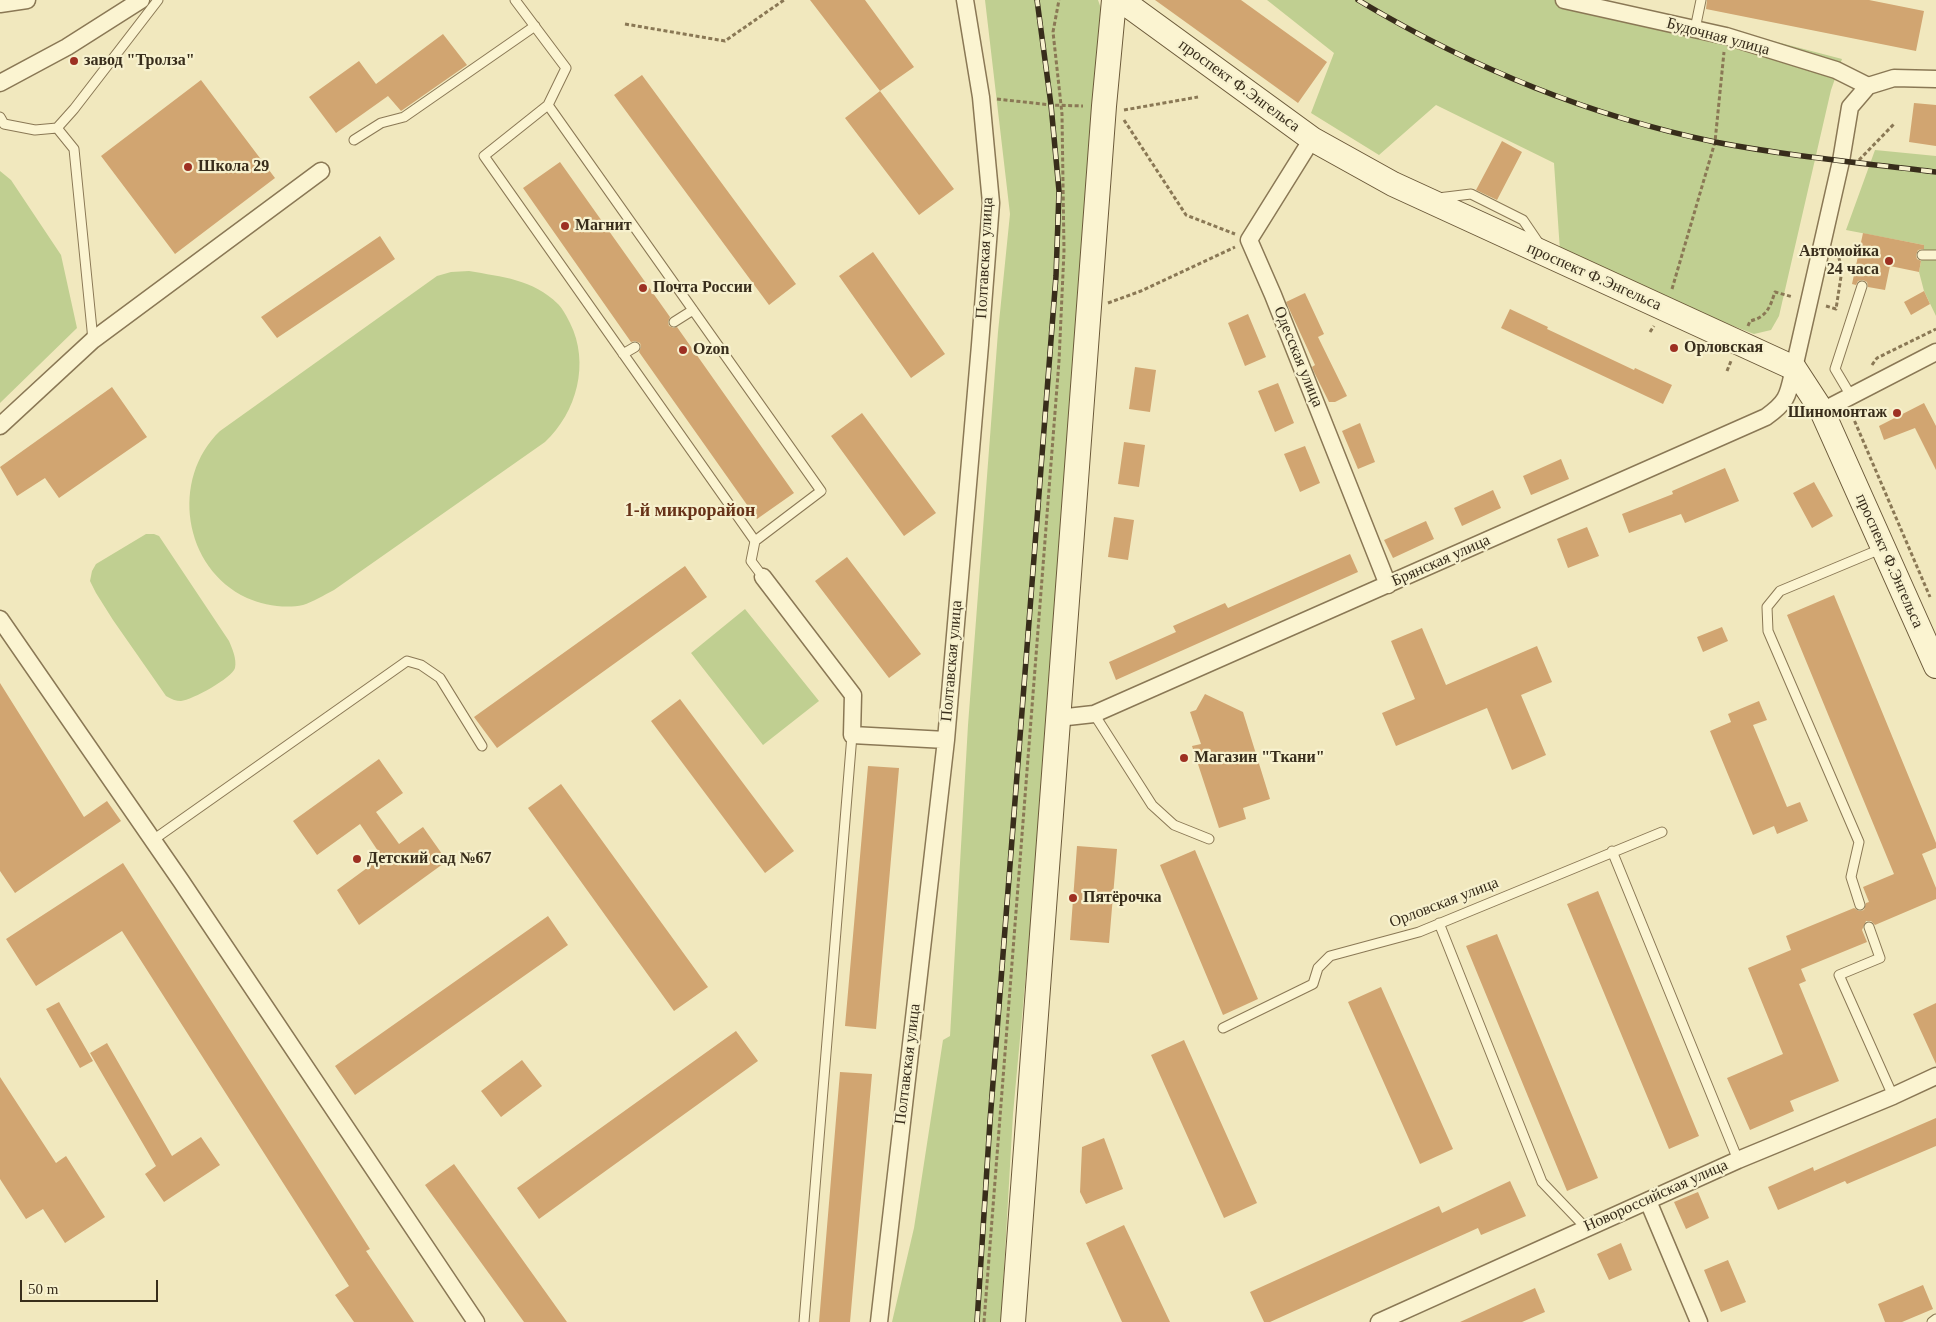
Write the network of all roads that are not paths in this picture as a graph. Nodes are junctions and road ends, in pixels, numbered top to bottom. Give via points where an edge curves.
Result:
1 (27, 0) edge
2 (141, 0) edge
3 (158, 0) edge
4 (515, 0) edge
5 (965, 0) edge
6 (1114, 0) edge
7 (1121, 0) edge
8 (1564, 0) edge
9 (1701, 0) edge
10 (0, 4) edge
11 (535, 26) junction
12 (1695, 29) junction
13 (1936, 79) edge
14 (0, 83) edge
15 (1868, 86) junction
16 (548, 105) junction
17 (0, 117) edge
18 (57, 128) junction
19 (1312, 139) junction
20 (354, 140) dead end
21 (321, 171) dead end
22 (1922, 255) dead end
23 (1936, 255) edge
24 (1862, 286) dead end
25 (693, 310) junction
26 (674, 322) dead end
27 (94, 340) junction
28 (635, 347) dead end
29 (1936, 352) edge
30 (622, 354) junction
31 (1794, 368) junction
32 (1851, 396) junction
33 (1822, 411) junction
34 (0, 426) edge
35 (756, 541) junction
36 (1883, 548) junction
37 (763, 577) joint
38 (1388, 585) junction
39 (0, 619) edge
40 (1936, 666) edge
41 (1094, 714) junction
42 (1058, 718) junction
43 (852, 734) junction
44 (946, 740) junction
45 (482, 746) dead end
46 (1662, 832) dead end
47 (1209, 839) dead end
48 (153, 840) junction
49 (1612, 851) junction
50 (1860, 905) dead end
51 (1439, 923) junction
52 (1869, 927) dead end
53 (1223, 1028) dead end
54 (1936, 1076) edge
55 (1893, 1096) junction
56 (1738, 1160) junction
57 (1648, 1201) junction
58 (1586, 1228) junction
59 (1936, 1319) edge
60 (476, 1322) edge
61 (804, 1322) edge
62 (879, 1322) edge
63 (1013, 1322) edge
64 (1378, 1322) edge
65 (1699, 1322) edge
66 (1932, 1322) edge

1 - 10 street
2 - 14 street via 67,47
3 - 18 lane
4 - 11 lane
5 - 44 street, Полтавская улица via 981,97 991,203
6 - 42 street via 1111,109 1089,310
7 - 19 street, проспект Ф.Энгельса
8 - 12 street, Будочная улица
9 - 12 lane
11 - 16 lane via 566,68
11 - 20 lane via 404,117 381,122
12 - 15 street, Будочная улица via 1836,70
13 - 15 street via 1894,78
15 - 31 street, Брянская улица via 1850,107 1841,161
16 - 25 lane
16 - 30 lane via 484,156
17 - 18 lane via 4,124 35,130
18 - 27 lane via 74,149
19 - 31 street, проспект Ф.Энгельса via 1426,200
19 - 38 street, Одесская улица via 1249,240
21 - 27 street
22 - 23 lane
24 - 32 lane via 1835,369
25 - 26 lane
25 - 35 lane via 821,491
27 - 34 street
28 - 30 lane
29 - 32 street
30 - 35 lane
31 - 33 street, проспект Ф.Энгельса
31 - 38 street, Брянская улица via 1788,397 1781,407 1766,416
32 - 33 street
33 - 36 street, проспект Ф.Энгельса
35 - 37 lane via 751,561
36 - 40 street, проспект Ф.Энгельса
36 - 50 lane via 1780,591 1767,607 1768,631 1859,842 1851,877
37 - 43 street via 853,695
38 - 41 street, Брянская улица
39 - 48 street
41 - 42 street, Брянская улица
41 - 47 lane via 1152,805 1174,825
42 - 63 street
43 - 44 street
43 - 61 lane
44 - 62 street, Полтавская улица
45 - 48 lane via 440,678 421,666 406,662
46 - 49 lane, Орловская улица
48 - 60 street
49 - 51 lane, Орловская улица
49 - 56 lane
51 - 53 lane, Орловская улица via 1419,932 1330,956 1318,968 1313,984
51 - 58 lane via 1542,1182
52 - 55 lane via 1880,958 1839,975
54 - 55 street, Новороссийская улица
55 - 56 street, Новороссийская улица
56 - 57 street, Новороссийская улица
57 - 58 street, Новороссийская улица
57 - 65 street
58 - 64 street, Новороссийская улица
59 - 66 lane

